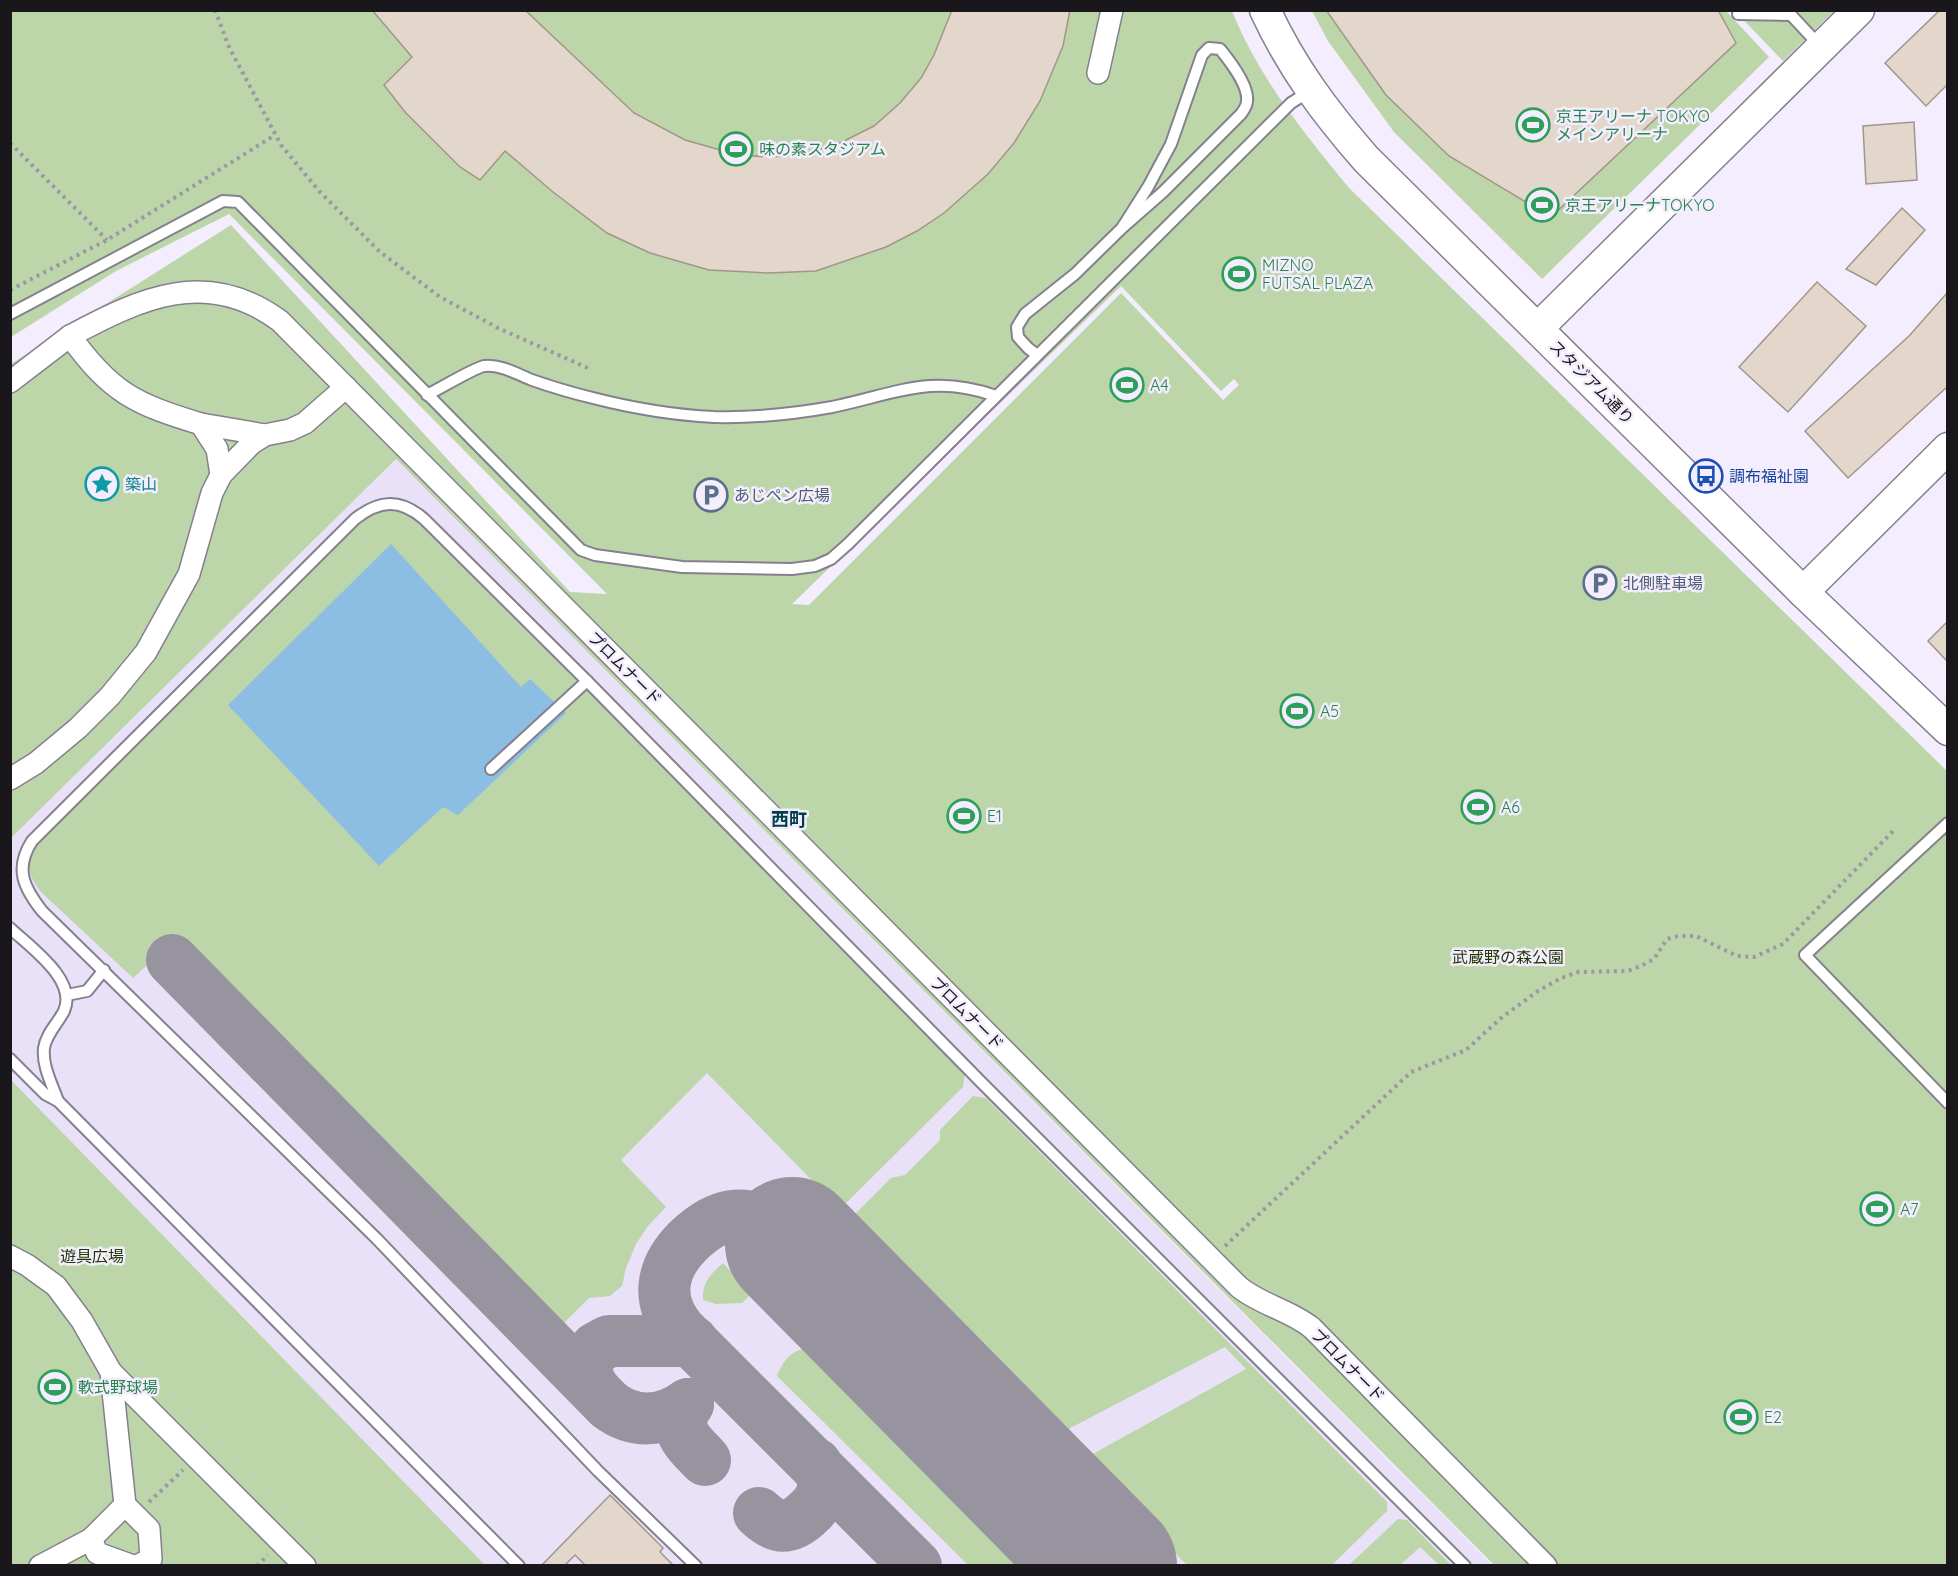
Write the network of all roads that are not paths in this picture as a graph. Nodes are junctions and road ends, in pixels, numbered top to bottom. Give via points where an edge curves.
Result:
1 (1112, 10) edge
2 (1265, 10) edge
3 (1859, 10) edge
4 (1738, 14) dead end
5 (1822, 47) junction
6 (1098, 73) dead end
7 (1310, 91) junction
8 (1122, 228) junction
9 (10, 314) edge
10 (1538, 328) junction
11 (70, 336) junction
12 (1037, 355) junction
13 (10, 382) edge
14 (346, 387) junction
15 (427, 395) junction
16 (996, 396) junction
17 (201, 424) junction
18 (264, 435) junction
19 (1947, 448) edge
20 (221, 475) junction
21 (1803, 592) junction
22 (587, 681) junction
23 (1947, 730) edge
24 (491, 769) dead end
25 (10, 778) edge
26 (1947, 823) edge
27 (10, 928) edge
28 (104, 970) junction
29 (67, 995) junction
30 (10, 1059) edge
31 (58, 1101) junction
32 (1947, 1103) edge
33 (10, 1256) edge
34 (111, 1372) junction
35 (130, 1510) junction
36 (91, 1539) junction
37 (144, 1564) edge
38 (40, 1566) edge
39 (305, 1566) edge
40 (519, 1566) edge
41 (696, 1566) edge
42 (1465, 1566) edge
43 (1546, 1566) edge

1 - 6 street
2 - 7 street, スタジアム通り
3 - 5 street
4 - 5 lane via 1791,15
5 - 10 street
7 - 10 street, スタジアム通り via 1366,159
7 - 12 lane via 1291,103
8 - 8 lane via 1171,144 1202,55 1209,48 1220,49 1240,78 1248,103 1163,192
8 - 12 lane via 1025,315 1017,327 1018,337
9 - 15 lane via 223,201 238,202
10 - 21 street, スタジアム通り
11 - 13 street, プロムナード
11 - 14 street, プロムナード via 118,311 173,294 228,295 255,304 280,321
11 - 17 street via 105,379 134,400
12 - 16 lane
14 - 18 street via 305,423
14 - 43 street, プロムナード via 1245,1292 1312,1328
15 - 16 lane via 483,366 652,411 714,417 802,412 927,385 946,384
15 - 16 lane via 581,550 682,567 792,569 831,559
17 - 18 street
17 - 20 street via 217,449
18 - 20 street via 240,453
19 - 21 street
20 - 25 street via 212,493 189,574 146,652 78,728 36,763
21 - 23 street, スタジアム通り
22 - 24 lane
22 - 28 lane via 416,512 393,504 365,511 26,850 22,875 30,895
22 - 42 lane
26 - 32 lane via 1805,955
27 - 29 lane via 53,968
28 - 29 lane via 87,991
28 - 41 lane via 377,1239 598,1471
29 - 31 lane via 64,1010 44,1049
30 - 31 lane via 45,1094
31 - 40 lane
33 - 34 street via 56,1286 82,1321
34 - 35 street
34 - 39 street
35 - 36 street
35 - 37 street via 149,1528
36 - 37 street via 97,1552
36 - 38 street

